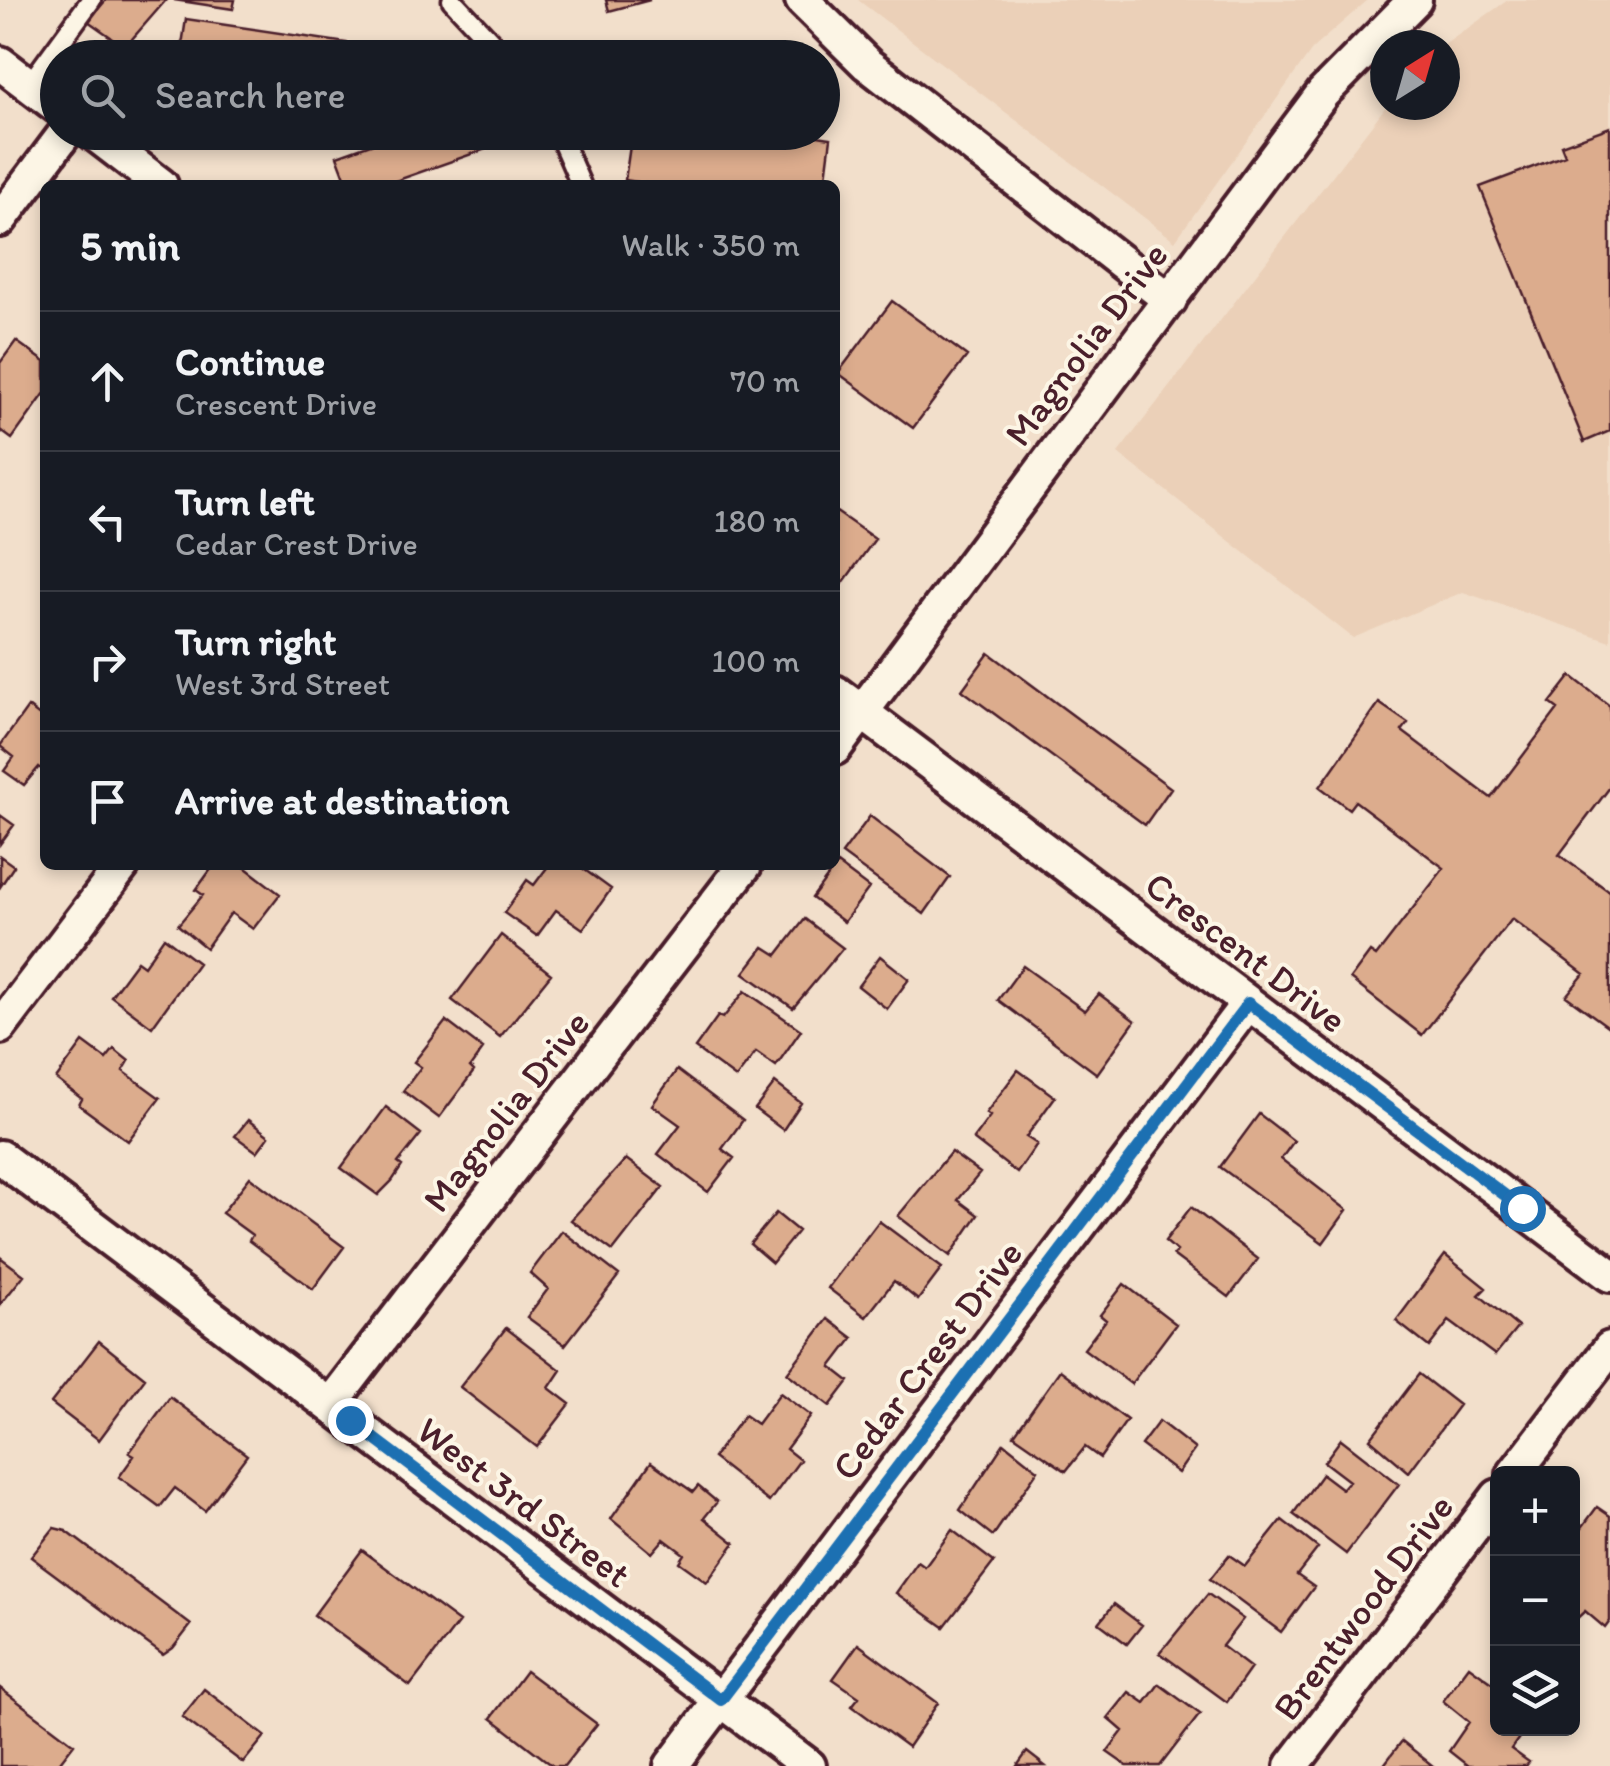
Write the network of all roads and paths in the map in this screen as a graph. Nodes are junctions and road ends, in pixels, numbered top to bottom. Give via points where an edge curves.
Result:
1 (91, 0) edge
2 (452, 0) edge
3 (802, 0) edge
4 (1415, 0) edge
5 (62, 40) edge
6 (489, 40) edge
7 (0, 64) edge
8 (40, 70) edge
9 (29, 85) junction
10 (40, 93) edge
11 (52, 150) edge
12 (116, 150) edge
13 (566, 150) edge
14 (155, 180) edge
15 (579, 180) edge
16 (0, 220) edge
17 (1170, 300) junction
18 (840, 696) edge
19 (862, 712) junction
20 (840, 741) edge
21 (119, 870) edge
22 (741, 870) edge
23 (1248, 1003) junction
24 (0, 1027) edge
25 (0, 1157) edge
26 (1610, 1275) edge
27 (1610, 1348) edge
28 (330, 1405) junction
29 (1520, 1466) edge
30 (1490, 1506) edge
31 (721, 1700) junction
32 (671, 1766) edge
33 (808, 1766) edge
34 (1292, 1766) edge

1 - 5 lane
2 - 6 lane
3 - 17 street via 895,87
4 - 17 street, Magnolia Drive via 1323,93
7 - 9 street
8 - 9 lane
9 - 10 street
11 - 16 street
12 - 14 street
13 - 15 lane
17 - 19 street, Magnolia Drive
18 - 19 street, Crescent Drive
19 - 20 street, Magnolia Drive
19 - 23 street, Crescent Drive
21 - 24 street
22 - 28 street, Magnolia Drive
23 - 26 street, Crescent Drive
23 - 31 street, Cedar Crest Drive
25 - 28 street, West 3rd Street
27 - 29 street
28 - 31 street, West 3rd Street
30 - 34 street, Brentwood Drive
31 - 32 street, Cedar Crest Drive
31 - 33 street, West 3rd Street

